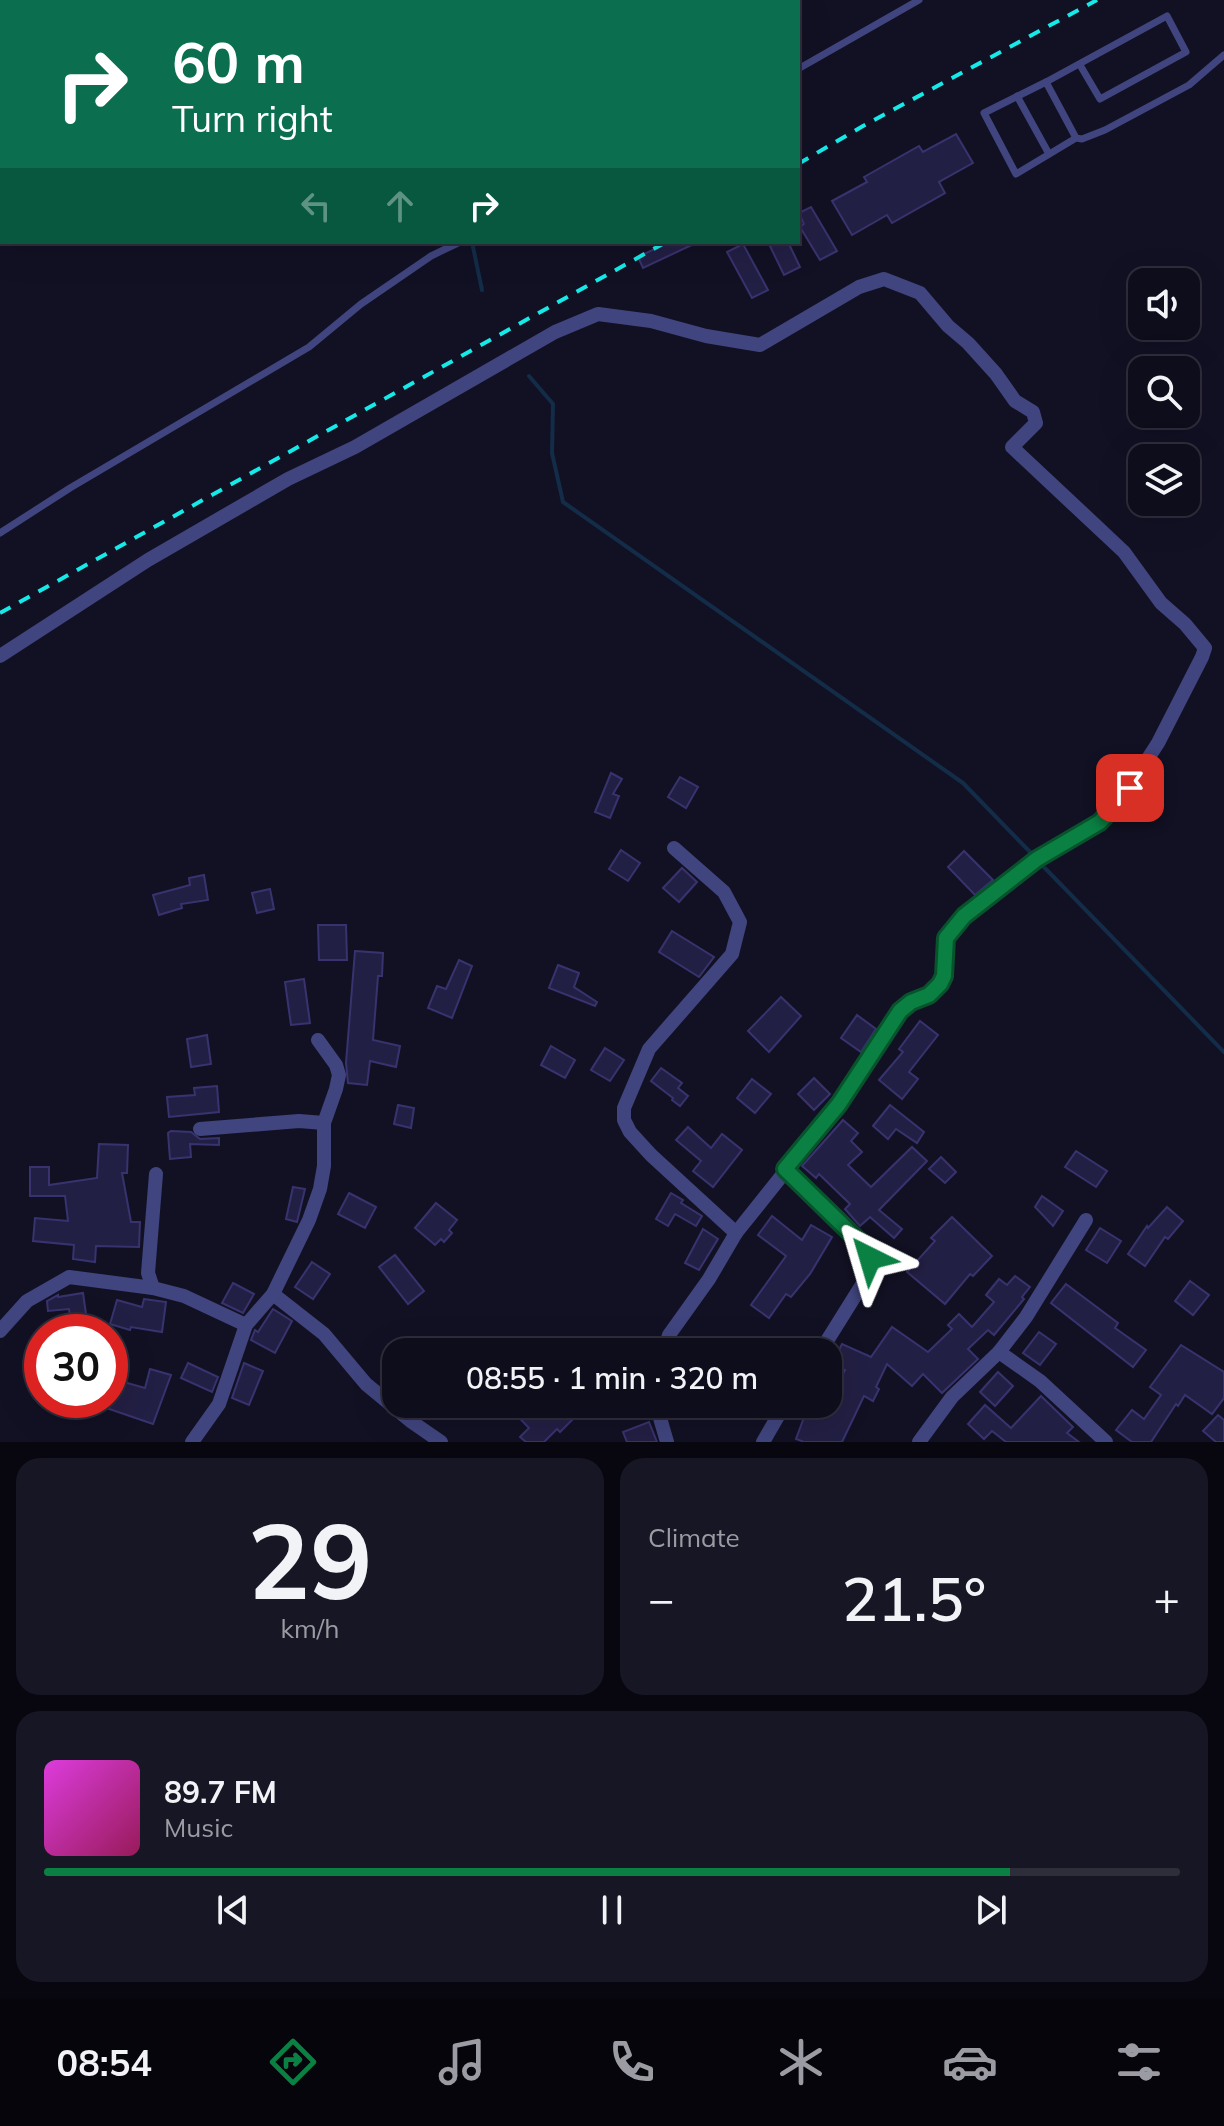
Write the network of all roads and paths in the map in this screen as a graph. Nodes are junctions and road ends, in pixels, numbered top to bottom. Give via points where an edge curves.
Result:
1 (919, 0) edge
2 (1224, 55) edge
3 (1080, 65) junction
4 (800, 68) edge
5 (1046, 82) junction
6 (1017, 96) junction
7 (1076, 138) junction
8 (1049, 154) junction
9 (456, 244) edge
10 (0, 533) edge
11 (0, 656) edge
12 (674, 848) dead end
13 (318, 1040) dead end
14 (324, 1123) junction
15 (200, 1129) dead end
16 (785, 1169) junction
17 (156, 1174) dead end
18 (1086, 1220) dead end
19 (736, 1233) junction
20 (153, 1288) junction
21 (273, 1294) junction
22 (246, 1325) junction
23 (0, 1331) edge
24 (668, 1338) edge
25 (829, 1338) edge
26 (999, 1352) junction
27 (660, 1418) edge
28 (777, 1418) edge
29 (192, 1442) edge
30 (441, 1442) edge
31 (667, 1442) edge
32 (763, 1442) edge
33 (919, 1442) edge
34 (1106, 1442) edge

1 - 4 lane
2 - 7 lane via 1189,85 1105,130
3 - 3 lane via 1167,16 1186,52 1100,99
3 - 5 lane
5 - 6 lane
5 - 7 lane
6 - 8 lane
6 - 8 lane via 984,113 1016,174
7 - 8 lane
9 - 10 lane via 361,304 309,347
11 - 16 street via 148,560 288,479 355,447 555,332 598,314 760,345 859,287 884,279 920,293 1015,401 1033,412 1036,423 1012,447 1124,552 1161,603 1205,648 1158,743 1118,805 964,916 946,938 940,984 900,1011 839,1104
12 - 19 street via 724,892 740,922 732,954 649,1049 624,1120 651,1155
13 - 14 street via 339,1075
14 - 15 street
14 - 21 street via 320,1189
16 - 19 street
16 - 25 street via 866,1248 870,1258 870,1272
17 - 20 street via 148,1273
18 - 26 street
19 - 24 street
20 - 22 street via 184,1296
20 - 23 street via 69,1277 27,1301
21 - 22 street
21 - 30 street via 324,1334 366,1384
22 - 29 street via 219,1404
26 - 33 street via 952,1397
26 - 34 street via 1040,1381
27 - 31 street
28 - 32 street

